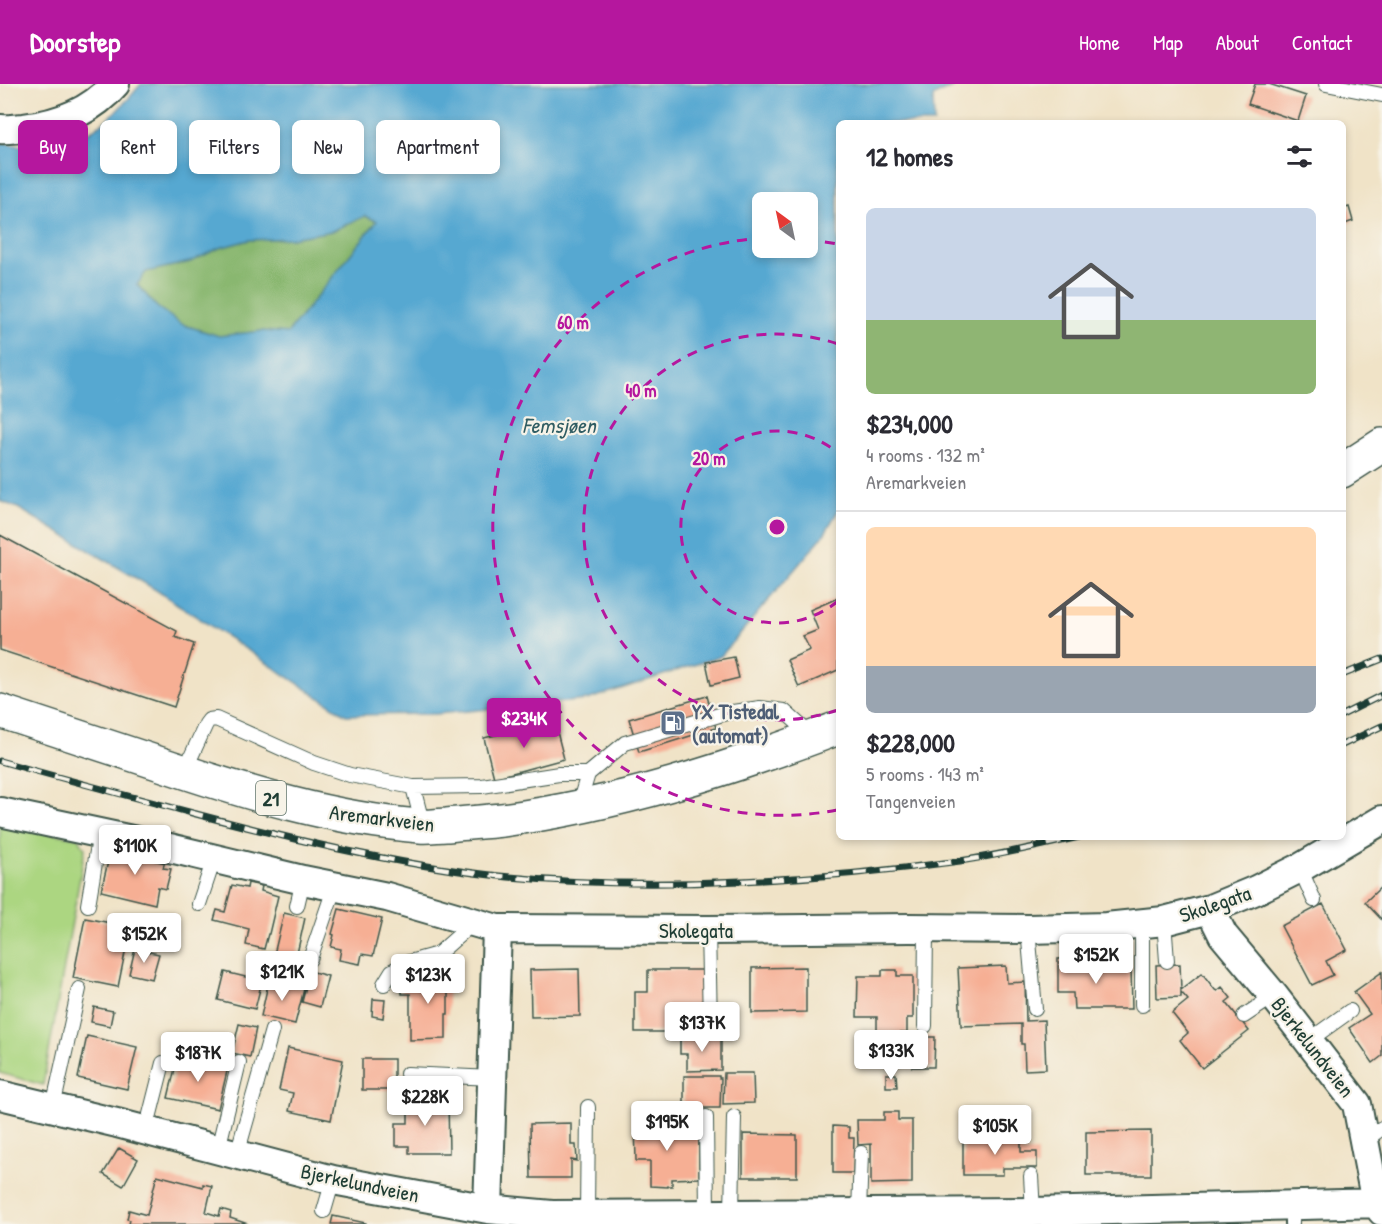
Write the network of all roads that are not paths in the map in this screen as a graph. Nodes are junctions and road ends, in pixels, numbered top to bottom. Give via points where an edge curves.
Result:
1 (115, 84) edge
2 (1326, 84) edge
3 (1382, 95) edge
4 (0, 129) edge
5 (1382, 445) edge
6 (1346, 468) edge
7 (0, 711) edge
8 (826, 733) edge
9 (184, 772) junction
10 (588, 774) junction
11 (413, 787) junction
12 (578, 807) junction
13 (0, 812) edge
14 (1380, 824) edge
15 (423, 826) junction
16 (100, 833) junction
17 (214, 859) junction
18 (1299, 868) junction
19 (335, 886) junction
20 (1314, 900) dead end
21 (199, 904) dead end
22 (88, 905) dead end
23 (1210, 909) junction
24 (1153, 922) junction
25 (486, 925) junction
26 (926, 929) junction
27 (1028, 929) junction
28 (708, 930) junction
29 (310, 959) dead end
30 (1167, 961) dead end
31 (384, 984) dead end
32 (79, 989) dead end
33 (1274, 996) junction
34 (1142, 1005) dead end
35 (1035, 1009) dead end
36 (1350, 1011) dead end
37 (1244, 1016) dead end
38 (710, 1023) dead end
39 (925, 1026) dead end
40 (272, 1030) dead end
41 (1308, 1041) junction
42 (239, 1062) dead end
43 (163, 1063) dead end
44 (407, 1074) dead end
45 (492, 1078) junction
46 (0, 1095) edge
47 (53, 1107) junction
48 (588, 1107) dead end
49 (706, 1117) dead end
50 (734, 1117) dead end
51 (146, 1130) junction
52 (1373, 1135) edge
53 (228, 1152) junction
54 (861, 1153) dead end
55 (1031, 1176) dead end
56 (333, 1180) junction
57 (488, 1209) junction
58 (1378, 1210) edge
59 (324, 1211) dead end
60 (859, 1213) junction
61 (587, 1215) junction
62 (1292, 1215) edge
63 (1024, 1216) edge
64 (713, 1217) edge
65 (943, 1218) edge
66 (552, 1219) edge
67 (629, 1219) edge

1 - 4 street via 80,112 43,125
2 - 3 lane
5 - 6 main road
7 - 9 main road, Aremarkveien / 21
8 - 10 lane via 784,711 760,708 726,713 625,743
8 - 12 main road, Aremarkveien / 21 via 673,784
9 - 11 lane via 206,723 216,719 314,763 350,775
9 - 15 main road, Aremarkveien / 21 via 334,814
10 - 11 lane via 559,774 482,786
10 - 12 lane
11 - 15 lane
12 - 15 main road, Aremarkveien / 21 via 515,818
13 - 16 street, Skolegata
14 - 18 street, Skolegata
16 - 17 street, Skolegata
16 - 22 lane
17 - 19 street, Skolegata via 300,893
17 - 21 lane
18 - 20 lane
18 - 23 street, Skolegata
19 - 25 street, Skolegata
19 - 29 lane
23 - 24 street, Skolegata
23 - 33 street, Bjerkelundveien via 1223,935
24 - 27 street, Skolegata
24 - 30 lane
24 - 34 lane
25 - 28 street, Skolegata
25 - 31 lane via 438,954 392,971
25 - 45 street
26 - 27 street, Skolegata
26 - 28 street, Skolegata
26 - 39 lane
27 - 35 lane
28 - 38 lane
32 - 47 lane
33 - 37 lane
33 - 41 street, Bjerkelundveien
36 - 41 lane
40 - 53 lane
41 - 52 street, Bjerkelundveien via 1357,1104
42 - 53 lane
43 - 51 lane
44 - 45 lane
45 - 57 street
46 - 47 street, Bjerkelundveien
47 - 51 street, Bjerkelundveien
48 - 61 lane
49 - 64 lane
50 - 64 lane
51 - 53 street, Bjerkelundveien
52 - 58 street, Bjerkelundveien
53 - 56 street, Bjerkelundveien
54 - 60 lane
55 - 63 lane
56 - 57 street, Bjerkelundveien
56 - 59 lane
57 - 66 street, Bjerkelundveien
58 - 62 street, Bjerkelundveien
60 - 64 street, Bjerkelundveien
60 - 65 street, Bjerkelundveien
61 - 66 street, Bjerkelundveien
61 - 67 street, Bjerkelundveien
62 - 63 street, Bjerkelundveien
63 - 65 street, Bjerkelundveien
64 - 67 street, Bjerkelundveien

